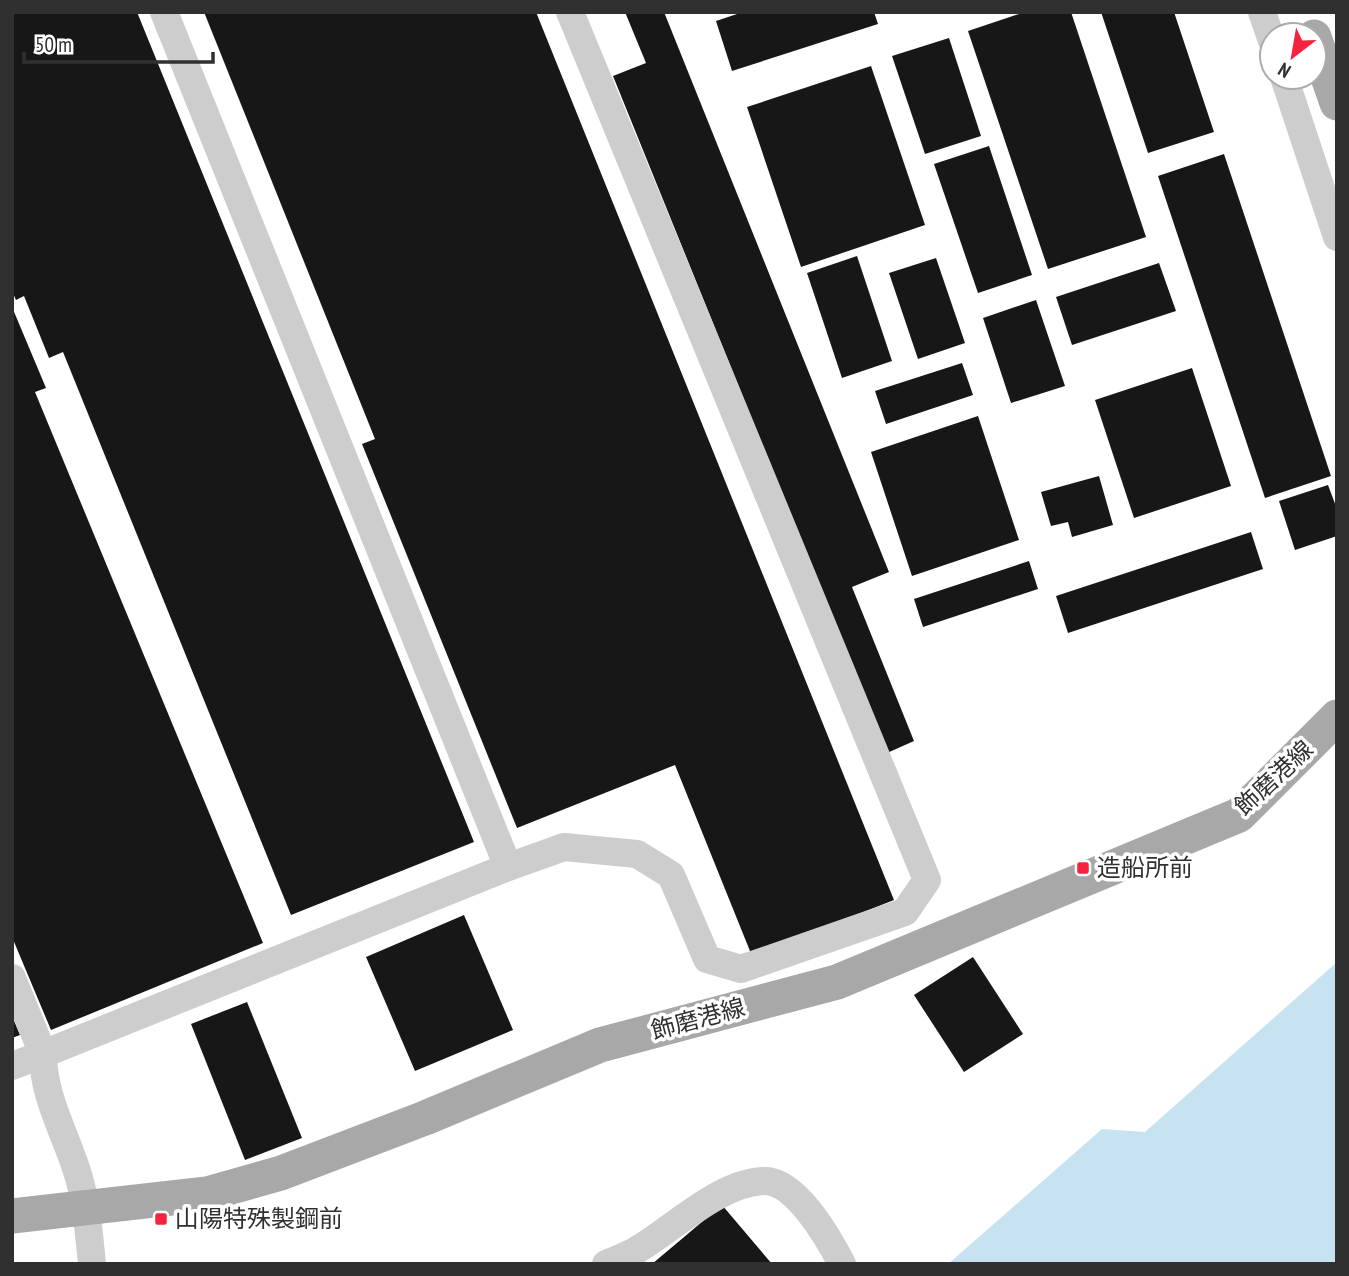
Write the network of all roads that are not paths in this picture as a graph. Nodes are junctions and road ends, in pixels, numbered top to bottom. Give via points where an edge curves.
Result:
1 (163, 12) edge
2 (570, 12) edge
3 (1328, 77) edge
4 (1289, 91) edge
5 (1337, 103) edge
6 (1337, 237) edge
7 (1337, 717) edge
8 (508, 867) junction
9 (12, 978) edge
10 (43, 1054) junction
11 (12, 1066) edge
12 (87, 1208) junction
13 (12, 1216) edge
14 (92, 1264) edge
15 (606, 1264) edge
16 (842, 1264) edge

1 - 8 street
2 - 8 street via 927,880 905,912 741,969 707,959 671,875 637,854 564,847
3 - 5 main road
4 - 6 street
7 - 12 main road, 飾磨港線 via 1239,815 837,982 600,1045 281,1173 206,1194
8 - 10 street
9 - 10 street
10 - 11 street
10 - 12 street via 43,1077
12 - 13 main road, 飾磨港線
12 - 14 street
15 - 16 street via 638,1250 733,1187 765,1180 788,1190 827,1234

